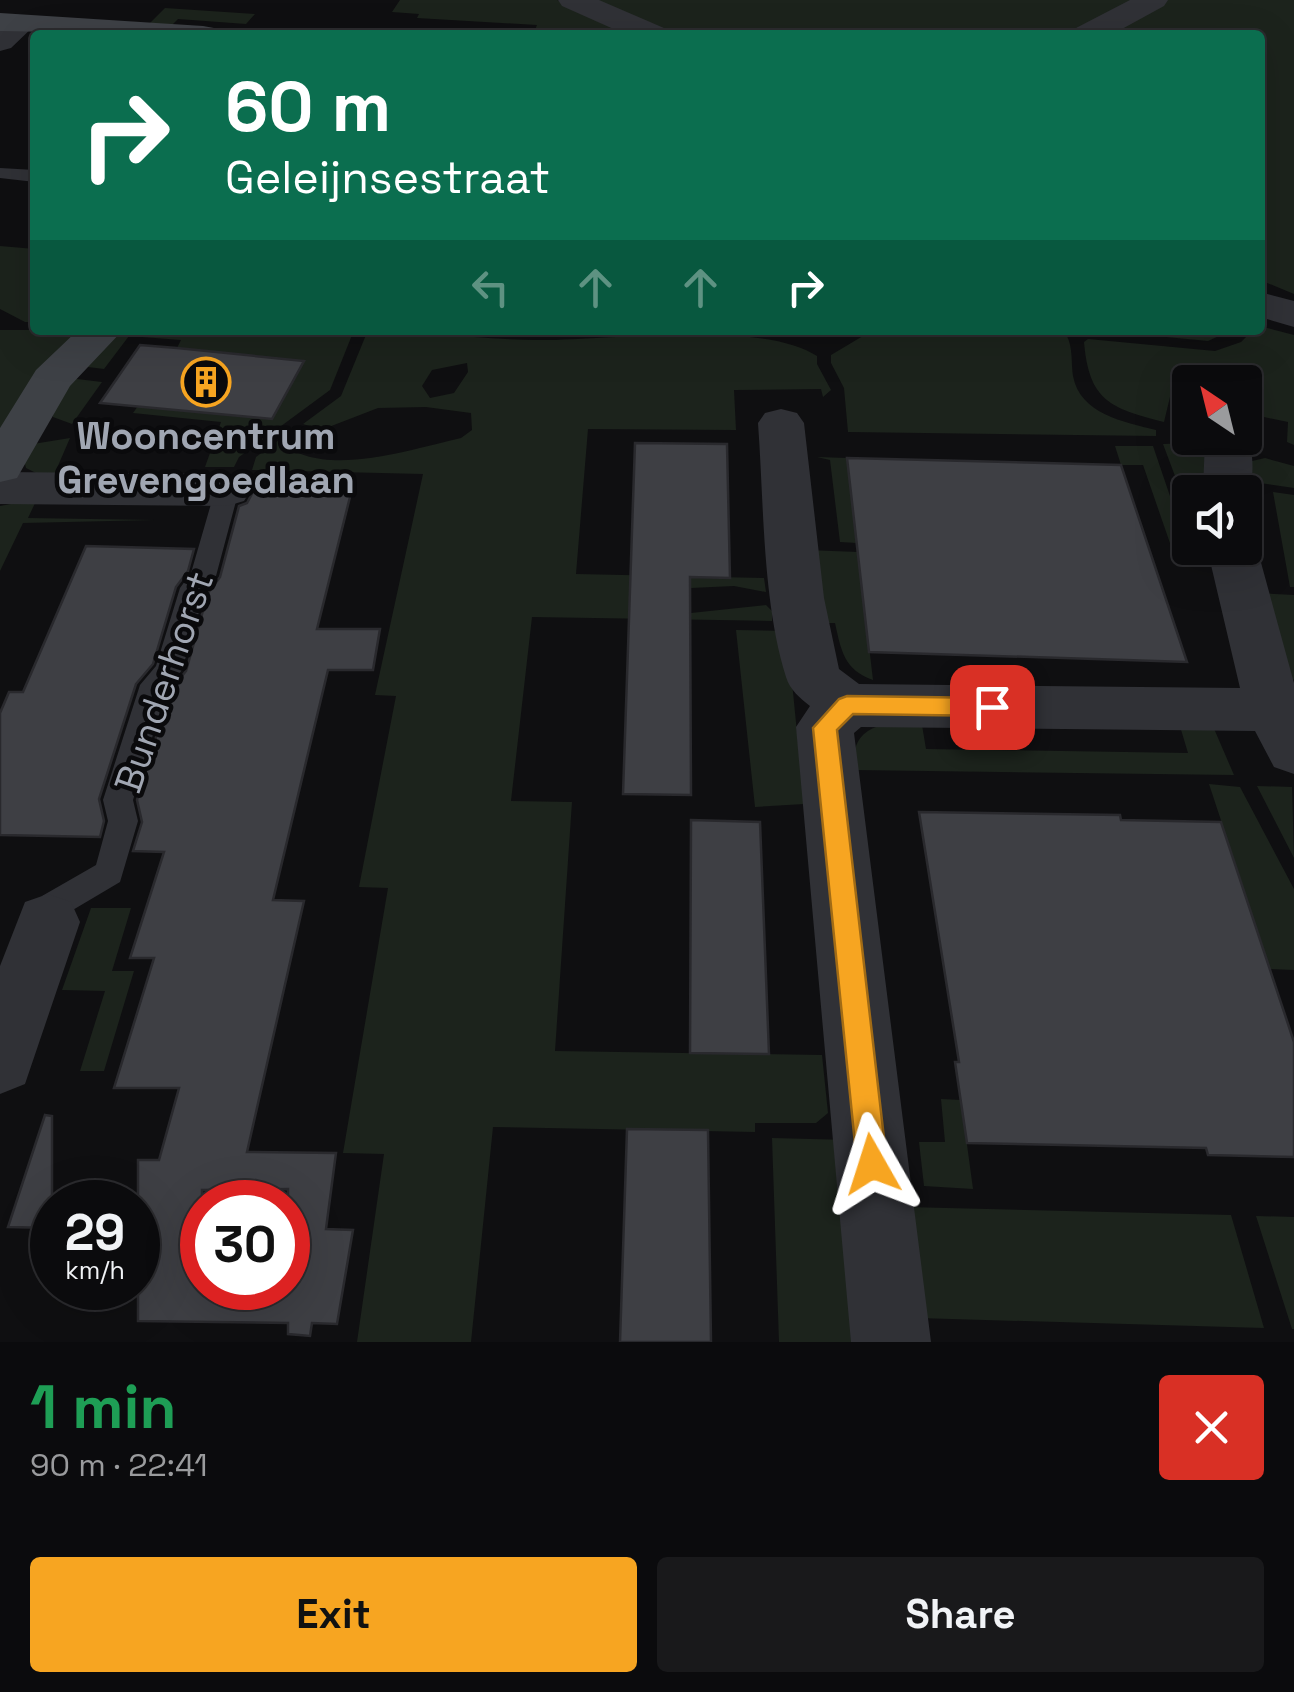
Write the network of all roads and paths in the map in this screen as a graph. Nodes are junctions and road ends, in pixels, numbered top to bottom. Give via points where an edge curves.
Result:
1 (573, 0) edge
2 (1153, 0) edge
3 (7, 29) edge
4 (40, 30) edge
5 (642, 30) edge
6 (1096, 30) edge
7 (0, 173) edge
8 (30, 176) edge
9 (1265, 305) edge
10 (1294, 314) edge
11 (97, 335) edge
12 (784, 423) dead end
13 (0, 467) edge
14 (0, 488) edge
15 (227, 490) joint
16 (1237, 565) edge
17 (847, 705) junction
18 (1287, 724) edge
19 (48, 922) joint
20 (0, 1061) edge
21 (891, 1342) edge

1 - 5 street
2 - 6 street
3 - 4 street
7 - 8 lane
9 - 10 street
11 - 13 street via 52,379
12 - 17 street via 792,547 814,679
14 - 15 street, Bunderhorst
15 - 19 lane, Bunderhorst via 203,576 193,588 168,670 154,685 118,800 123,821 108,873 53,906
16 - 18 street
17 - 18 street
17 - 21 street via 825,728
19 - 20 street, Bunderhorst

